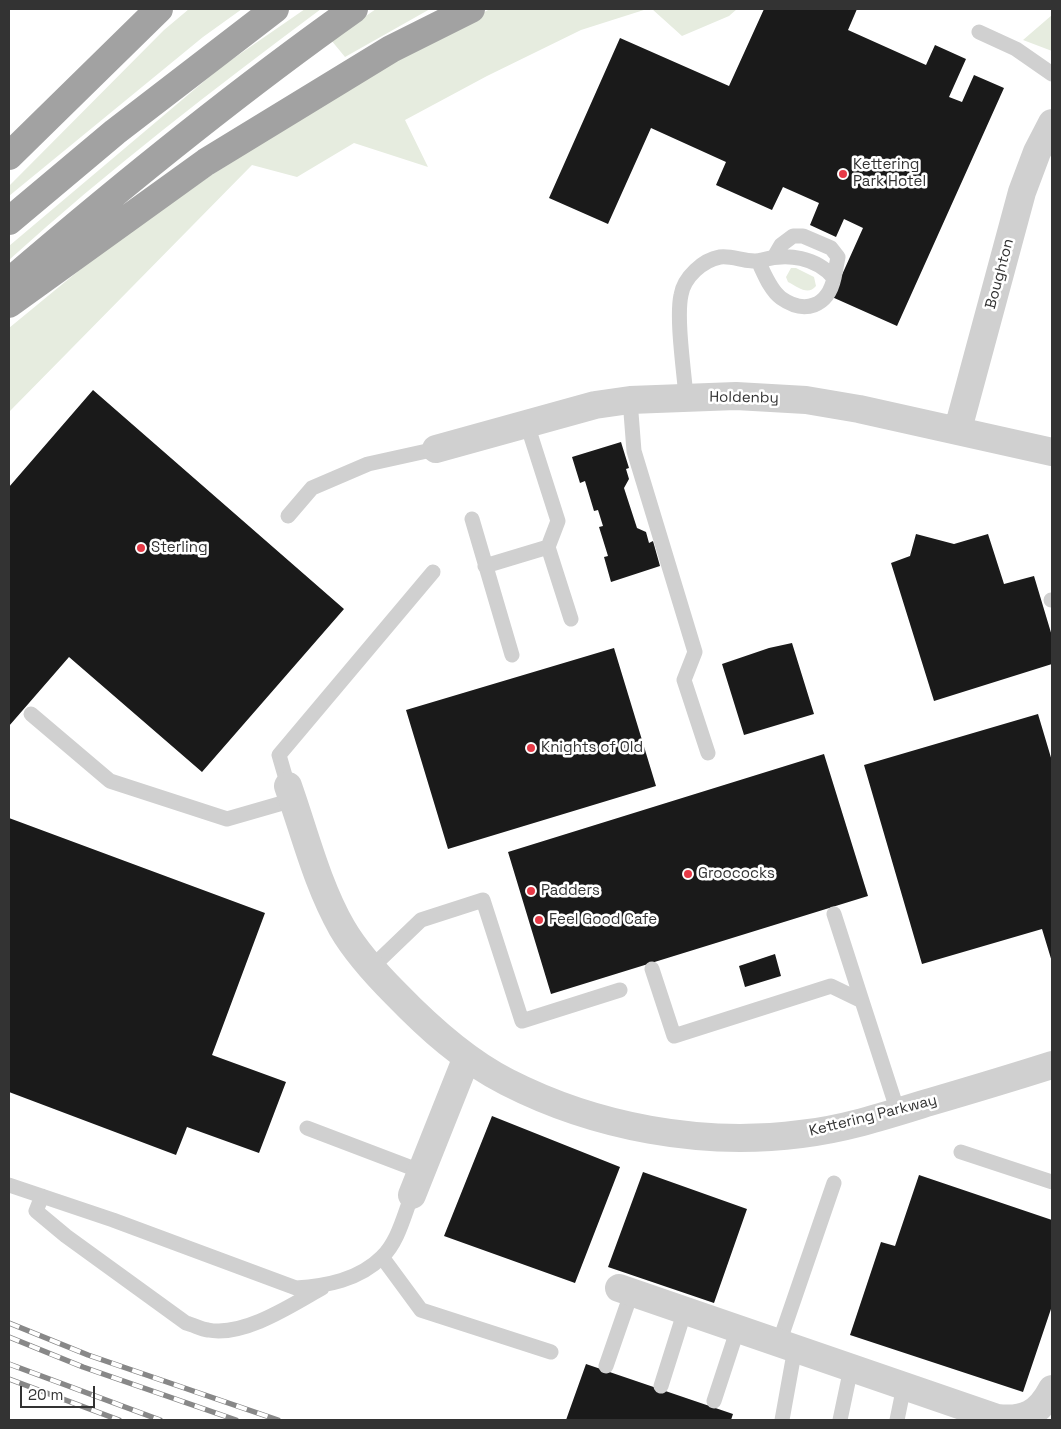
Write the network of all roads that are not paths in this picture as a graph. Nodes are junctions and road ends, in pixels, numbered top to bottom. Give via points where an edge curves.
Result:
1 (159, 9) edge
2 (275, 9) edge
3 (354, 9) edge
4 (471, 9) edge
5 (979, 32) dead end
6 (1052, 74) edge
7 (1052, 123) edge
8 (9, 156) edge
9 (9, 221) edge
10 (774, 257) junction
11 (758, 261) junction
12 (834, 278) junction
13 (9, 282) edge
14 (9, 304) edge
15 (686, 397) junction
16 (630, 400) junction
17 (527, 424) junction
18 (958, 429) junction
19 (436, 449) joint
20 (1052, 452) edge
21 (288, 516) dead end
22 (472, 519) dead end
23 (548, 547) junction
24 (486, 566) junction
25 (433, 572) dead end
26 (571, 619) dead end
27 (512, 655) dead end
28 (31, 714) dead end
29 (708, 754) dead end
30 (291, 793) junction
31 (834, 914) dead end
32 (371, 968) junction
33 (652, 969) dead end
34 (620, 990) dead end
35 (862, 1001) junction
36 (468, 1057) junction
37 (1052, 1065) edge
38 (898, 1112) junction
39 (307, 1128) dead end
40 (961, 1152) dead end
41 (1052, 1182) edge
42 (416, 1183) junction
43 (834, 1183) dead end
44 (9, 1185) edge
45 (42, 1196) junction
46 (382, 1257) junction
47 (328, 1285) junction
48 (626, 1289) joint
49 (686, 1310) junction
50 (738, 1328) junction
51 (787, 1345) junction
52 (551, 1352) dead end
53 (606, 1366) dead end
54 (851, 1368) junction
55 (661, 1386) dead end
56 (904, 1386) junction
57 (1052, 1389) edge
58 (714, 1401) dead end
59 (997, 1419) edge
60 (782, 1420) edge
61 (840, 1420) edge
62 (898, 1420) edge

1 - 8 highway
2 - 9 highway via 115,132
3 - 13 highway via 113,192
4 - 14 highway via 391,49 206,162
5 - 6 lane via 1016,49
7 - 18 street, Boughton via 1037,152 1020,199
10 - 11 lane
10 - 12 lane via 794,256 826,268
10 - 12 lane via 792,236 803,236 831,248 838,258
11 - 12 lane via 774,291 782,298 802,305 822,302 831,292
11 - 15 lane via 720,257 706,262 688,277 681,294 680,313
15 - 16 street, Holdenby
15 - 18 street, Holdenby via 806,400
16 - 17 street, Holdenby via 595,405
16 - 29 lane via 634,451 695,652 684,680
17 - 19 street, Holdenby
17 - 23 lane via 558,521
18 - 20 street, Holdenby
19 - 21 lane via 368,464 312,488
22 - 24 lane
23 - 24 lane
23 - 26 lane
24 - 27 lane
25 - 30 lane via 279,755
28 - 30 lane via 110,781 227,819
30 - 32 street, Kettering Parkway via 320,880 342,928
31 - 35 lane
32 - 34 lane via 421,920 483,900 522,1021
32 - 36 street, Kettering Parkway via 438,1034
33 - 35 lane via 674,1036 831,986
35 - 38 lane
36 - 38 street, Kettering Parkway via 506,1082 550,1101 600,1118 677,1134 755,1138 801,1134
36 - 42 street
37 - 38 street, Kettering Parkway
39 - 42 lane
40 - 41 lane
42 - 46 lane via 398,1233
43 - 51 lane
44 - 45 lane
45 - 47 lane via 296,1288
45 - 47 lane via 36,1210 66,1236 186,1323 209,1330 237,1330 276,1314
46 - 47 lane via 354,1276
46 - 52 lane via 421,1310
48 - 49 street
48 - 53 lane
49 - 50 street
49 - 55 lane
50 - 51 street
50 - 58 lane
51 - 54 street
51 - 60 lane
54 - 56 street
54 - 61 lane
56 - 59 street
56 - 62 lane
57 - 59 street via 1047,1400 1030,1415 1015,1420

